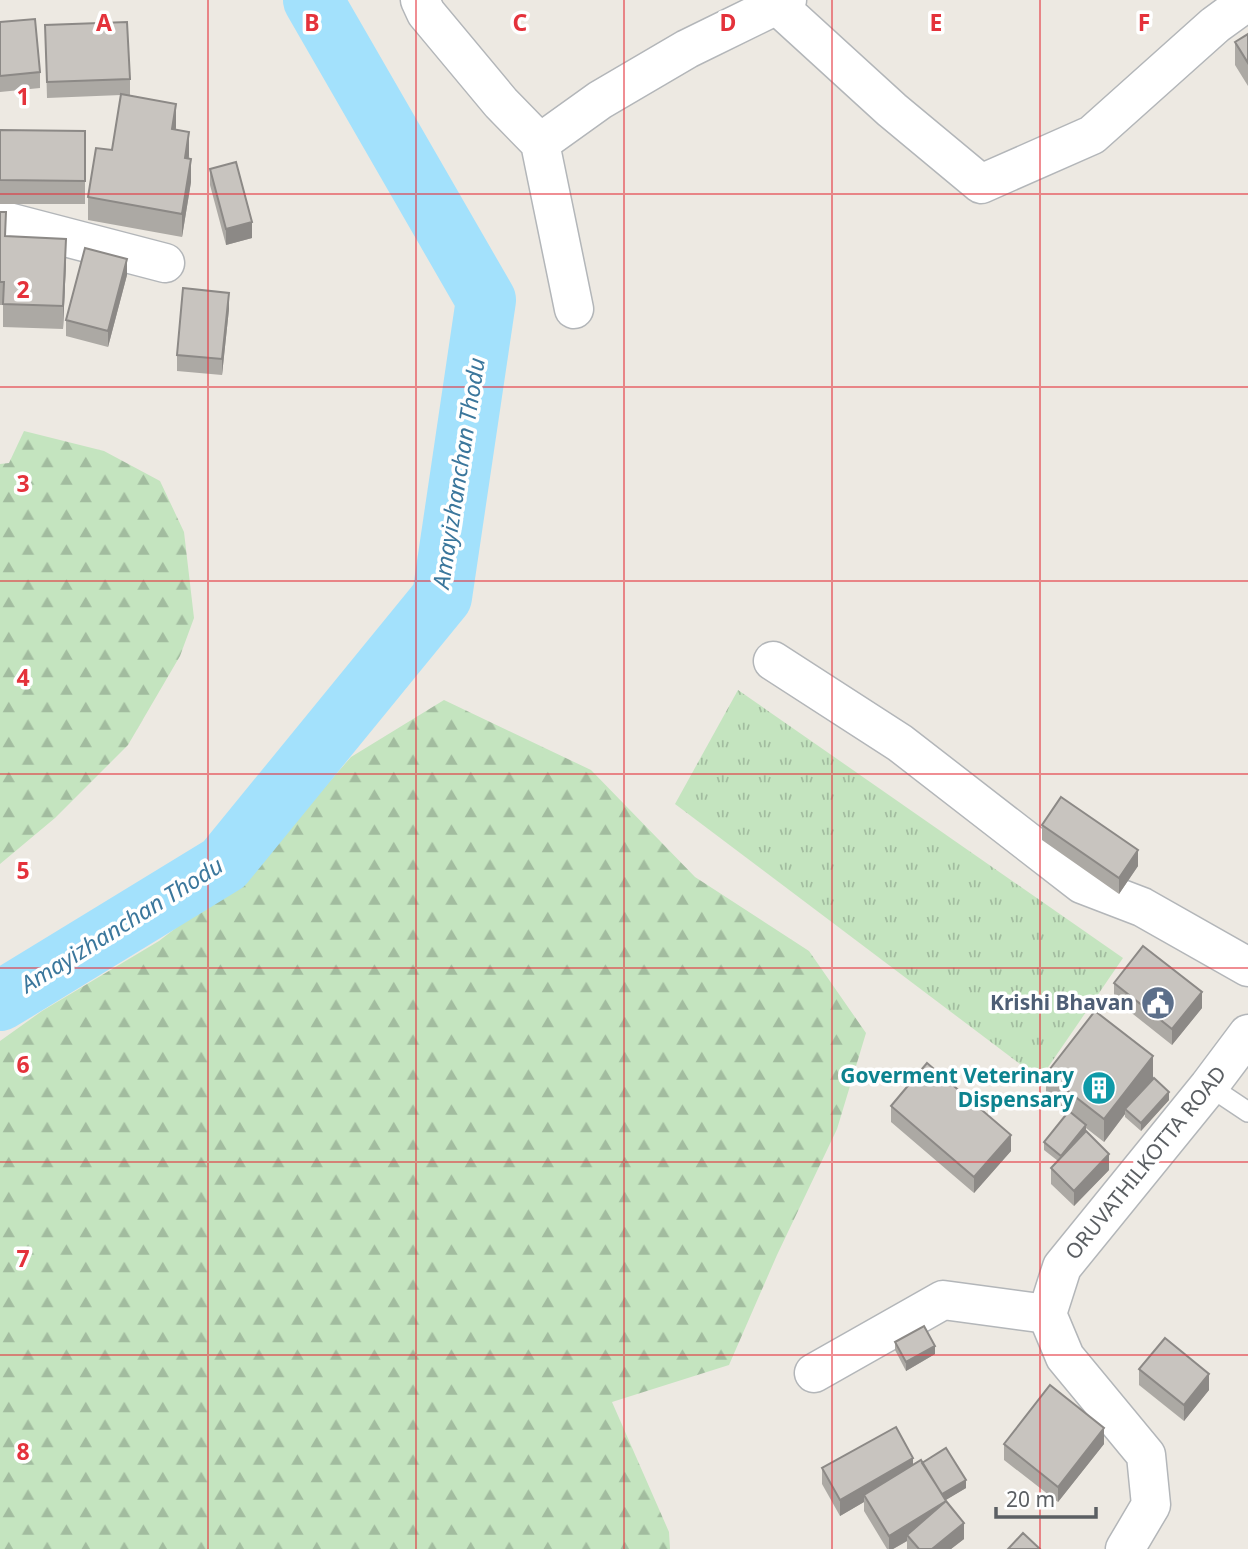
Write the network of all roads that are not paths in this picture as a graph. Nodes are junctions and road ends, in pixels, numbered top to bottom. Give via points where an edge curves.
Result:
1 (420, 0) edge
2 (1248, 1) edge
3 (779, 2) edge
4 (540, 143) junction
5 (0, 220) edge
6 (165, 263) dead end
7 (574, 309) dead end
8 (773, 661) dead end
9 (1248, 967) edge
10 (1248, 1034) edge
11 (1209, 1086) junction
12 (1248, 1112) edge
13 (1047, 1314) junction
14 (814, 1373) dead end
15 (1125, 1549) edge

1 - 4 street via 501,103
2 - 3 street via 1092,135 981,184 892,110
3 - 4 street via 600,100
4 - 7 street
5 - 6 street
8 - 9 street via 901,743 1082,884 1142,907
10 - 11 street, ORUVATHILKOTTA ROAD
11 - 12 lane
11 - 13 street, ORUVATHILKOTTA ROAD via 1062,1267
13 - 14 street via 943,1300
13 - 15 street via 1065,1357 1146,1455 1151,1505

